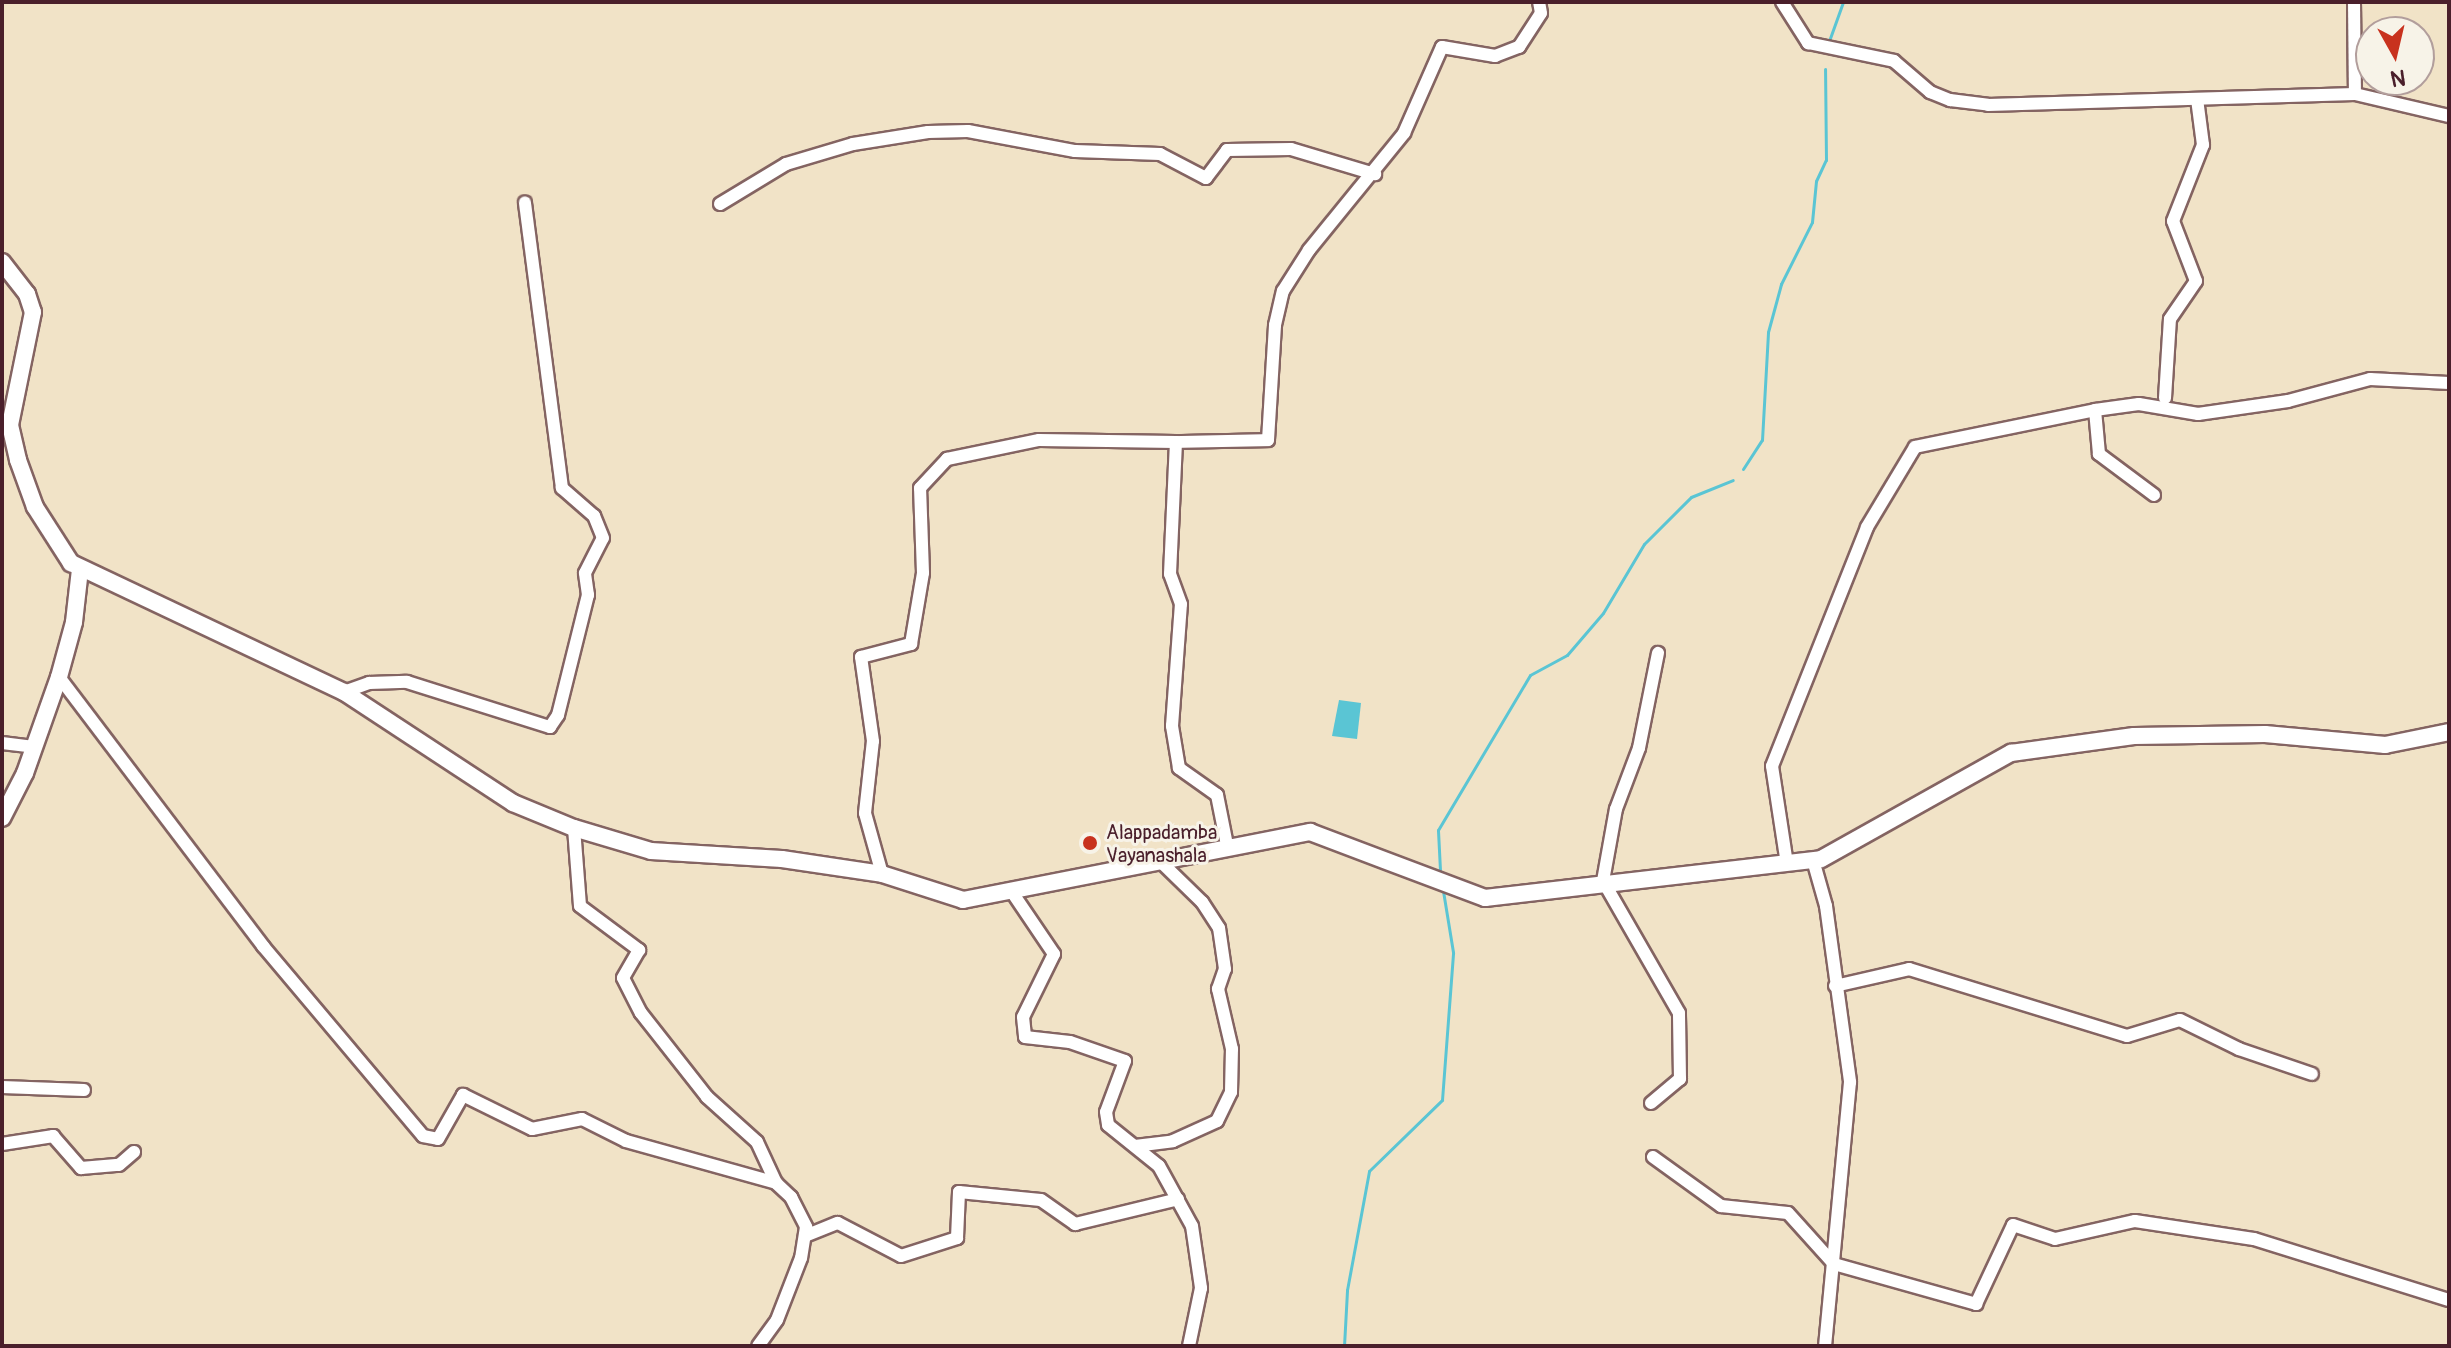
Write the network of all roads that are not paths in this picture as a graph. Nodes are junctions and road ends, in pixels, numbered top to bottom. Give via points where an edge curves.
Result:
1 (1539, 2) edge
2 (1782, 2) edge
3 (2354, 2) edge
4 (2355, 94) joint
5 (2364, 96) edge
6 (2197, 99) junction
7 (2449, 116) edge
8 (1375, 174) junction
9 (525, 202) dead end
10 (720, 204) dead end
11 (2, 262) edge
12 (2449, 383) edge
13 (2165, 398) dead end
14 (2095, 410) junction
15 (1176, 442) junction
16 (2154, 495) dead end
17 (80, 569) junction
18 (1658, 653) dead end
19 (59, 677) junction
20 (344, 692) junction
21 (2449, 732) edge
22 (2, 743) edge
23 (34, 747) junction
24 (2, 818) edge
25 (574, 828) junction
26 (1227, 845) junction
27 (1158, 859) junction
28 (1813, 860) junction
29 (1787, 864) junction
30 (882, 874) junction
31 (1603, 881) junction
32 (1012, 892) junction
33 (1835, 986) junction
34 (2312, 1074) dead end
35 (2, 1087) edge
36 (84, 1090) dead end
37 (1651, 1103) dead end
38 (2, 1144) edge
39 (1135, 1146) junction
40 (134, 1152) dead end
41 (1653, 1157) dead end
42 (776, 1183) junction
43 (1178, 1199) junction
44 (805, 1236) junction
45 (1834, 1264) junction
46 (2449, 1300) edge
47 (758, 1346) edge
48 (1189, 1346) edge
49 (1825, 1346) edge

1 - 8 street via 1541,13 1519,47 1495,56 1442,47 1404,133
2 - 6 street via 1813,45 1894,61 1930,92 1950,100 1988,105
3 - 4 street
4 - 6 street
5 - 7 street
6 - 13 street via 2203,145 2173,221 2196,281 2170,319
8 - 10 street via 1291,149 1227,150 1206,178 1160,154 1075,151 968,131 928,132 853,144 786,164
8 - 15 street via 1309,250 1283,291 1275,325 1268,440
9 - 20 street via 562,488 594,516 603,538 585,573 588,595 558,715 550,727 407,682 369,683
11 - 17 street via 27,294 33,312 10,425 18,460 35,507 58,546
12 - 14 street via 2370,379 2288,401 2198,414 2139,404
14 - 16 street via 2099,454
14 - 29 street via 1915,447 1867,527 1772,766
15 - 26 street via 1170,574 1181,604 1172,726 1179,768 1217,795
15 - 30 street via 1039,440 947,459 920,488 923,573 911,644 861,657 873,741 865,813
17 - 19 street via 74,622
17 - 20 street
18 - 31 street via 1639,748 1616,809
19 - 23 street
19 - 42 street via 263,946 423,1136 438,1139 463,1095 532,1129 582,1119 626,1141
20 - 25 street via 513,803
21 - 28 street via 2385,745 2265,734 2134,736 2011,753
22 - 23 street
23 - 24 street
25 - 30 street via 651,851 782,859
25 - 42 street via 580,906 639,950 623,978 641,1013 707,1097 757,1142
26 - 27 street
26 - 31 street via 1310,832 1329,835 1485,898
27 - 32 street
27 - 39 street via 1202,902 1219,928 1225,969 1218,989 1232,1049 1231,1092 1217,1121 1173,1141
28 - 29 street
28 - 33 street via 1826,906
29 - 31 street
30 - 32 street via 963,900
31 - 37 street via 1679,1013 1680,1079
32 - 39 street via 1054,954 1023,1017 1025,1037 1070,1042 1125,1061 1106,1112 1108,1125
33 - 34 street via 1909,969 2127,1036 2180,1020 2239,1049
33 - 45 street via 1850,1082
35 - 36 street
38 - 40 street via 53,1136 81,1168 119,1165
39 - 43 street via 1159,1166
41 - 45 street via 1721,1206 1788,1213
42 - 44 street via 791,1197
43 - 44 street via 1075,1224 1041,1200 959,1192 957,1238 901,1256 838,1223
43 - 48 street via 1192,1226 1201,1288
44 - 47 street via 777,1320
45 - 46 street via 1976,1304 2013,1225 2055,1239 2135,1221 2254,1239
45 - 49 street

